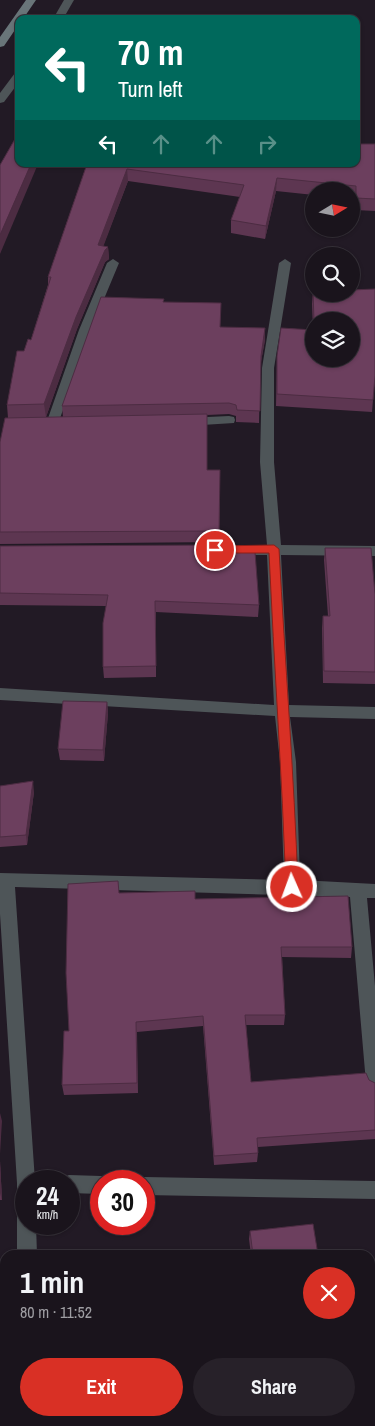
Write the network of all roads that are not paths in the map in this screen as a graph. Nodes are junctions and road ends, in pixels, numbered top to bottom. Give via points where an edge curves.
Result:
1 (31, 0) edge
2 (69, 0) edge
3 (20, 15) edge
4 (60, 15) edge
5 (15, 23) edge
6 (0, 44) edge
7 (15, 80) edge
8 (0, 100) edge
9 (113, 263) dead end
10 (285, 263) dead end
11 (229, 420) dead end
12 (176, 422) edge
13 (52, 424) edge
14 (274, 549) junction
15 (186, 550) edge
16 (375, 551) edge
17 (0, 694) edge
18 (282, 711) junction
19 (375, 713) edge
20 (3, 880) edge
21 (292, 887) junction
22 (366, 891) edge
23 (375, 1083) edge
24 (25, 1170) edge
25 (155, 1186) edge
26 (375, 1190) edge
27 (26, 1235) edge
28 (26, 1250) edge

1 - 3 main road
2 - 4 street
5 - 6 main road
7 - 8 street
9 - 13 street
10 - 14 street via 268,368 267,462
11 - 12 street
14 - 15 street
14 - 16 street
14 - 18 street
17 - 18 street
18 - 19 street
18 - 21 street via 288,762
20 - 21 street
20 - 24 street
21 - 22 street
22 - 23 street
25 - 26 street
27 - 28 street

